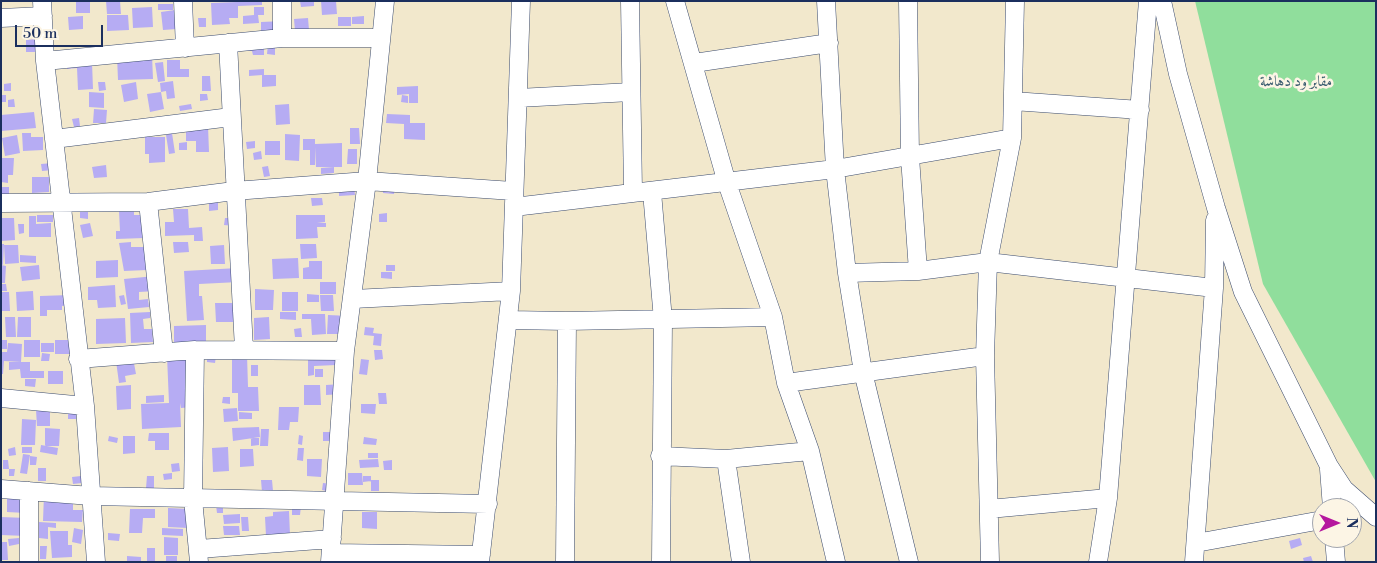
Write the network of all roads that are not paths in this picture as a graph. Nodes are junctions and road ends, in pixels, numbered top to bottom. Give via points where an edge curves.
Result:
1 (184, 1) edge
2 (282, 1) edge
3 (385, 1) edge
4 (521, 1) edge
5 (630, 1) edge
6 (675, 1) edge
7 (826, 1) edge
8 (908, 1) edge
9 (1015, 1) edge
10 (1148, 1) edge
11 (1162, 1) edge
12 (42, 9) edge
13 (1, 18) edge
14 (282, 38) junction
15 (381, 38) junction
16 (228, 43) junction
17 (829, 43) junction
18 (184, 48) junction
19 (45, 61) junction
20 (694, 63) junction
21 (631, 92) junction
22 (518, 98) junction
23 (1013, 101) junction
24 (1140, 110) junction
25 (231, 117) junction
26 (1012, 138) junction
27 (54, 139) junction
28 (910, 157) junction
29 (835, 169) junction
30 (367, 182) junction
31 (727, 183) junction
32 (234, 191) junction
33 (633, 191) junction
34 (652, 192) junction
35 (514, 199) junction
36 (148, 202) junction
37 (1, 204) edge
38 (61, 204) junction
39 (1216, 208) junction
40 (988, 262) junction
41 (918, 271) junction
42 (848, 273) junction
43 (1125, 277) junction
44 (1214, 288) junction
45 (511, 291) junction
46 (353, 299) junction
47 (773, 316) junction
48 (508, 320) junction
49 (663, 320) junction
50 (567, 321) junction
51 (244, 349) junction
52 (195, 350) junction
53 (345, 351) junction
54 (164, 353) junction
55 (985, 356) junction
56 (78, 359) junction
57 (863, 372) junction
58 (786, 383) junction
59 (1, 398) edge
60 (85, 406) junction
61 (810, 451) junction
62 (660, 456) junction
63 (726, 459) junction
64 (1329, 466) junction
65 (1, 489) edge
66 (29, 491) junction
67 (91, 496) junction
68 (1108, 498) junction
69 (1331, 498) edge
70 (193, 499) junction
71 (335, 502) junction
72 (488, 504) junction
73 (989, 509) junction
74 (1376, 516) edge
75 (1312, 522) edge
76 (1196, 543) junction
77 (1335, 548) edge
78 (331, 551) edge
79 (199, 556) edge
80 (481, 558) edge
81 (30, 562) edge
82 (96, 562) edge
83 (565, 562) edge
84 (661, 562) edge
85 (742, 562) edge
86 (836, 562) edge
87 (908, 562) edge
88 (990, 562) edge
89 (1098, 562) edge
90 (1194, 562) edge
91 (1336, 562) edge

1 - 18 street
2 - 14 street
3 - 15 street
4 - 22 street
5 - 21 street
6 - 20 street
7 - 17 street
8 - 28 street
9 - 23 street
10 - 24 street
11 - 39 street via 1178,74
12 - 13 street
12 - 19 street
14 - 15 street
14 - 16 street
15 - 30 street
16 - 18 street
16 - 25 street
17 - 20 street
17 - 29 street
18 - 19 street
19 - 27 street
20 - 31 street
21 - 22 street
21 - 33 street
22 - 35 street
23 - 24 street
23 - 26 street
24 - 43 street
25 - 27 street
25 - 32 street
26 - 28 street
26 - 40 street
27 - 38 street
28 - 29 street
28 - 41 street
29 - 31 street
29 - 42 street
30 - 32 street
30 - 35 street
30 - 46 street
31 - 34 street
31 - 47 street
32 - 36 street
32 - 51 street
33 - 34 street
33 - 35 street
34 - 49 street
35 - 45 street
36 - 38 street
36 - 54 street
37 - 38 street
38 - 56 street
39 - 44 street
39 - 64 street via 1243,292
40 - 41 street
40 - 43 street
40 - 55 street
41 - 42 street
42 - 57 street
43 - 44 street
43 - 68 street
44 - 76 street
45 - 46 street
45 - 48 street
46 - 53 street
47 - 49 street
47 - 58 street
48 - 50 street
48 - 72 street
49 - 50 street
49 - 62 street
50 - 83 street
51 - 52 street
51 - 53 street
52 - 54 street
52 - 70 street
53 - 71 street
54 - 56 street
55 - 57 street
55 - 73 street
56 - 60 street
57 - 58 street
57 - 87 street
58 - 61 street
59 - 60 street
60 - 67 street
61 - 63 street
61 - 86 street
62 - 63 street
62 - 84 street
63 - 85 street
64 - 69 street
64 - 74 street via 1344,489
65 - 66 street
66 - 67 street
66 - 81 street
67 - 70 street
67 - 82 street
68 - 73 street
68 - 89 street
70 - 71 street
70 - 79 street
71 - 72 street
71 - 78 street
72 - 80 street
73 - 88 street
75 - 76 street
76 - 90 street
77 - 91 street
78 - 79 street
78 - 80 street

